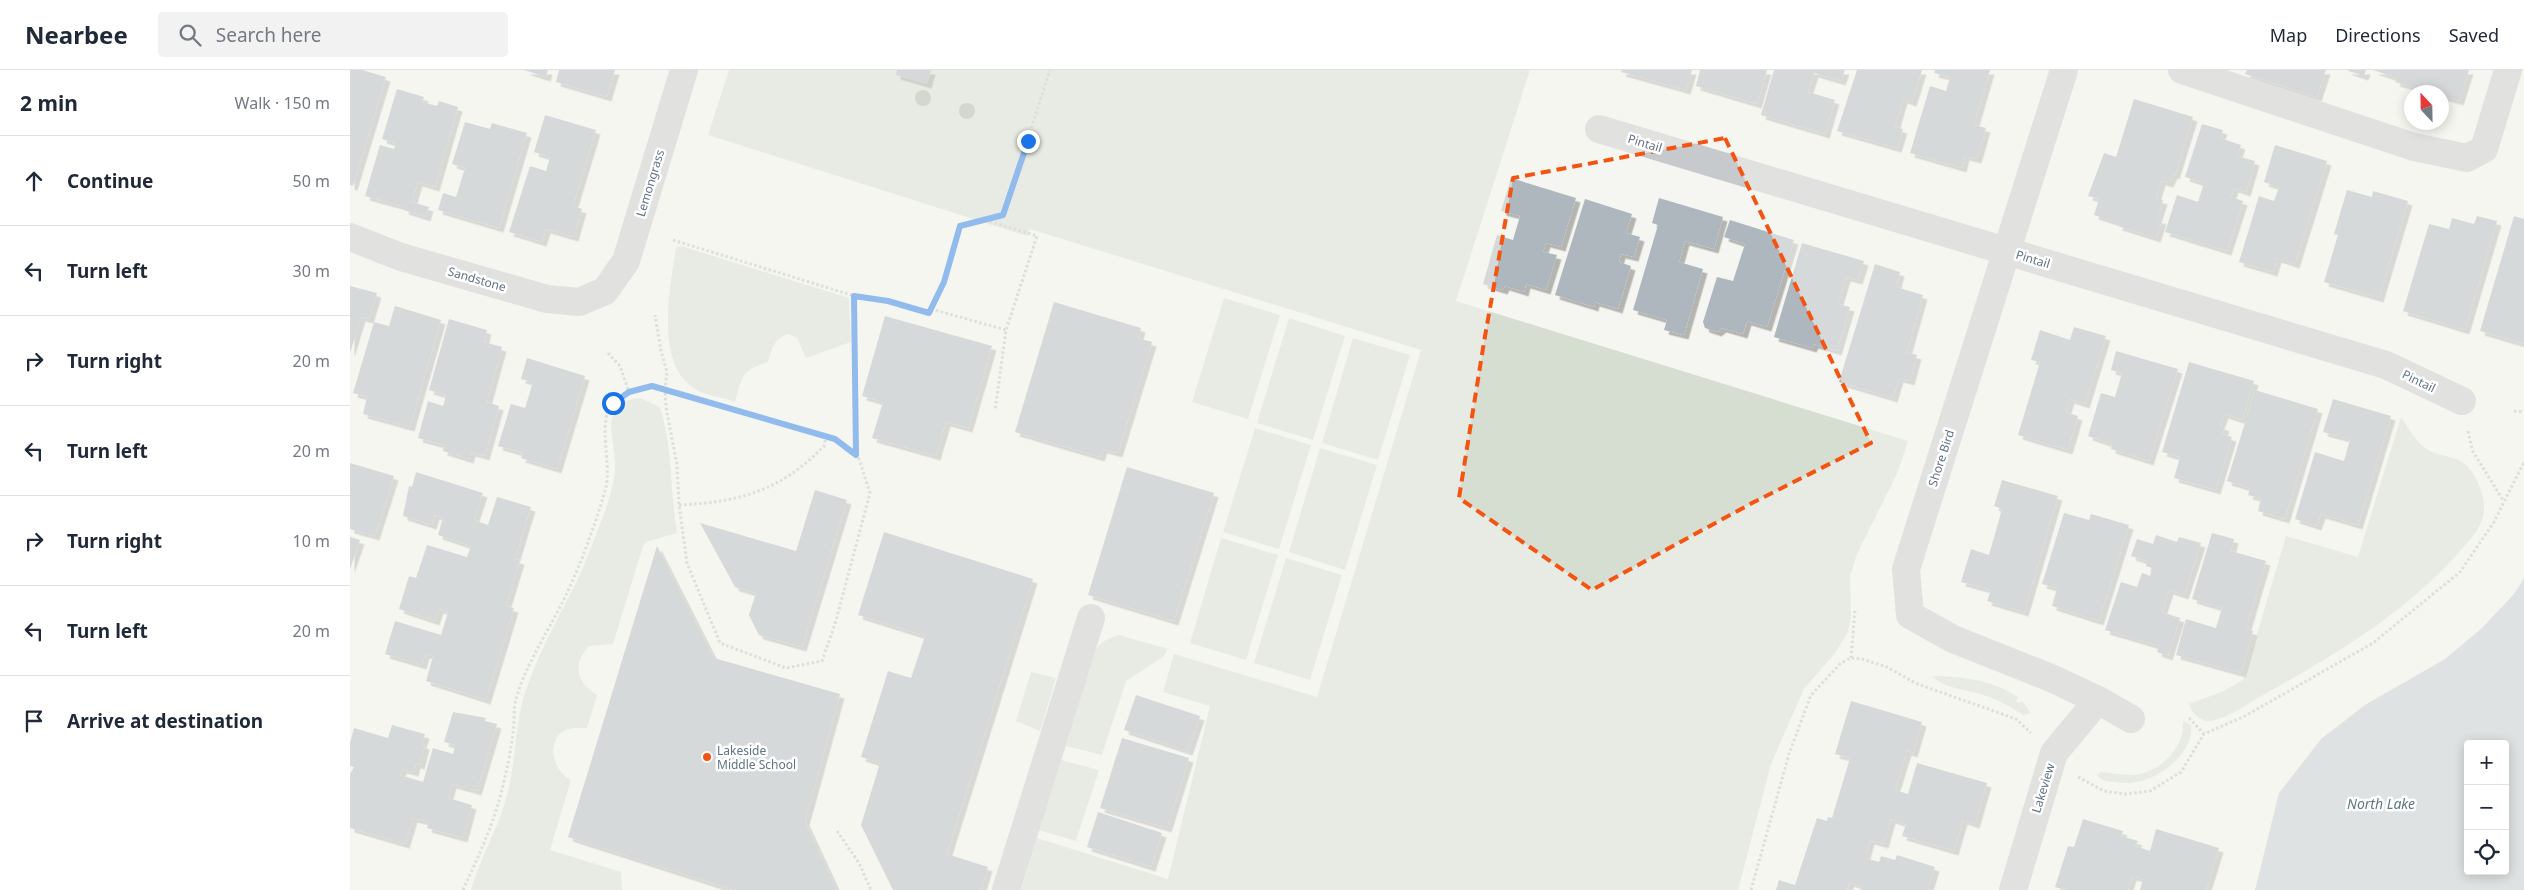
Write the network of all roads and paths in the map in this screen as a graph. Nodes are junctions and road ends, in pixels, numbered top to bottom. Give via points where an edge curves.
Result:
1 (684, 70) edge
2 (1050, 70) edge
3 (2064, 70) edge
4 (2182, 70) edge
5 (2508, 70) edge
6 (1600, 129) dead end
7 (984, 220) junction
8 (350, 237) edge
9 (673, 240) dead end
10 (2006, 251) junction
11 (605, 291) joint
12 (854, 296) junction
13 (931, 309) junction
14 (656, 314) dead end
15 (1006, 330) junction
16 (608, 353) dead end
17 (665, 390) junction
18 (629, 392) junction
19 (2462, 401) joint
20 (995, 410) dead end
21 (2514, 411) dead end
22 (2524, 412) edge
23 (825, 436) junction
24 (856, 455) junction
25 (2524, 462) edge
26 (2503, 501) junction
27 (679, 505) junction
28 (1855, 610) dead end
29 (1091, 618) dead end
30 (1851, 658) junction
31 (2098, 700) junction
32 (2189, 718) dead end
33 (2131, 719) dead end
34 (2204, 734) junction
35 (2035, 737) dead end
36 (2079, 778) dead end
37 (837, 831) dead end
38 (463, 890) edge
39 (871, 890) edge
40 (1006, 890) edge
41 (1751, 890) edge
42 (2012, 890) edge

1 - 11 street, Lemongrass via 626,261
2 - 7 path via 1003,215
3 - 10 street, Shore Bird
4 - 5 street via 2414,147 2468,158 2484,149
6 - 10 street, Pintail
7 - 13 path via 960,226 944,282
7 - 15 path via 1037,236
8 - 11 street, Sandstone via 401,257 547,299 579,302
9 - 12 path
10 - 19 street, Pintail via 2386,365
10 - 31 street, Shore Bird via 1906,568 1910,614 1953,639
12 - 13 path via 888,301 929,313
12 - 24 path
13 - 15 path
14 - 17 path via 667,372
15 - 20 path
16 - 18 path via 620,366
17 - 18 path via 652,386
17 - 23 path
17 - 27 path via 678,465
18 - 38 path via 613,403 605,415 609,462 599,512 566,594 534,652 516,700 504,783 492,822
19 - 26 path via 2472,450
21 - 22 path
23 - 24 path via 835,439
23 - 27 path via 825,445 784,479 720,503
24 - 27 path via 870,493 822,661 786,668 720,643 688,563
25 - 26 path
26 - 34 path via 2494,522 2460,572 2373,643 2245,716
28 - 30 path
29 - 40 street
30 - 35 path via 1887,667 1915,683 2016,719
30 - 41 path via 1832,670 1812,695 1789,754
31 - 33 street, Shore Bird
31 - 42 street, Lakeview via 2054,753
32 - 34 path
34 - 36 path via 2181,772 2150,791 2126,794 2104,791
37 - 39 path via 859,863

